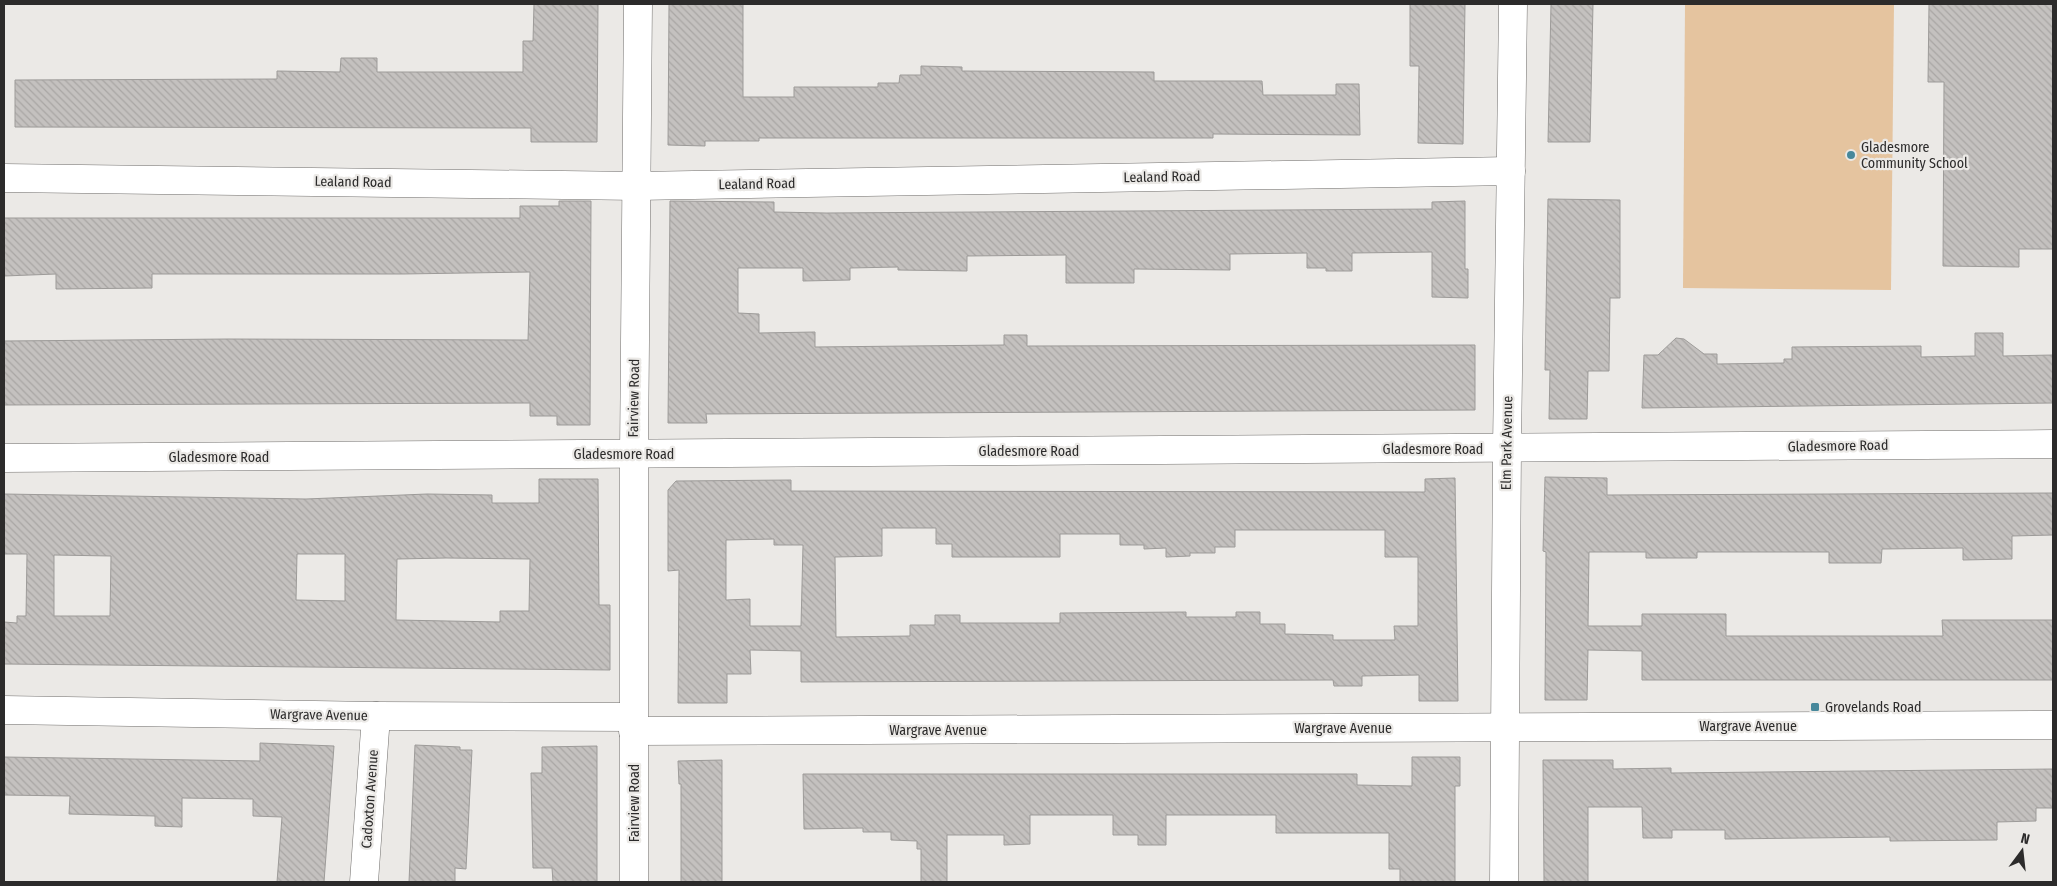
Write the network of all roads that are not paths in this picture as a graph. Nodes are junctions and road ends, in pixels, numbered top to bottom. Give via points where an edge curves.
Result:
1 (638, 4) edge
2 (1513, 4) edge
3 (1511, 171) junction
4 (4, 178) edge
5 (637, 186) junction
6 (2053, 444) edge
7 (1507, 448) junction
8 (634, 454) junction
9 (4, 458) edge
10 (4, 710) edge
11 (376, 716) junction
12 (633, 724) junction
13 (2053, 725) edge
14 (1506, 727) junction
15 (364, 882) edge
16 (634, 882) edge
17 (1504, 882) edge

1 - 5 street, Fairview Road
2 - 3 street, Elm Park Avenue
3 - 5 street, Lealand Road
3 - 7 street, Elm Park Avenue
4 - 5 street, Lealand Road
5 - 8 street, Fairview Road
6 - 7 street, Gladesmore Road
7 - 8 street, Gladesmore Road
7 - 14 street, Elm Park Avenue
8 - 9 street, Gladesmore Road
8 - 12 street, Fairview Road
10 - 11 street, Wargrave Avenue
11 - 12 street, Wargrave Avenue
11 - 15 street, Cadoxton Avenue
12 - 14 street, Wargrave Avenue
12 - 16 street, Fairview Road
13 - 14 street, Wargrave Avenue
14 - 17 street, Elm Park Avenue

